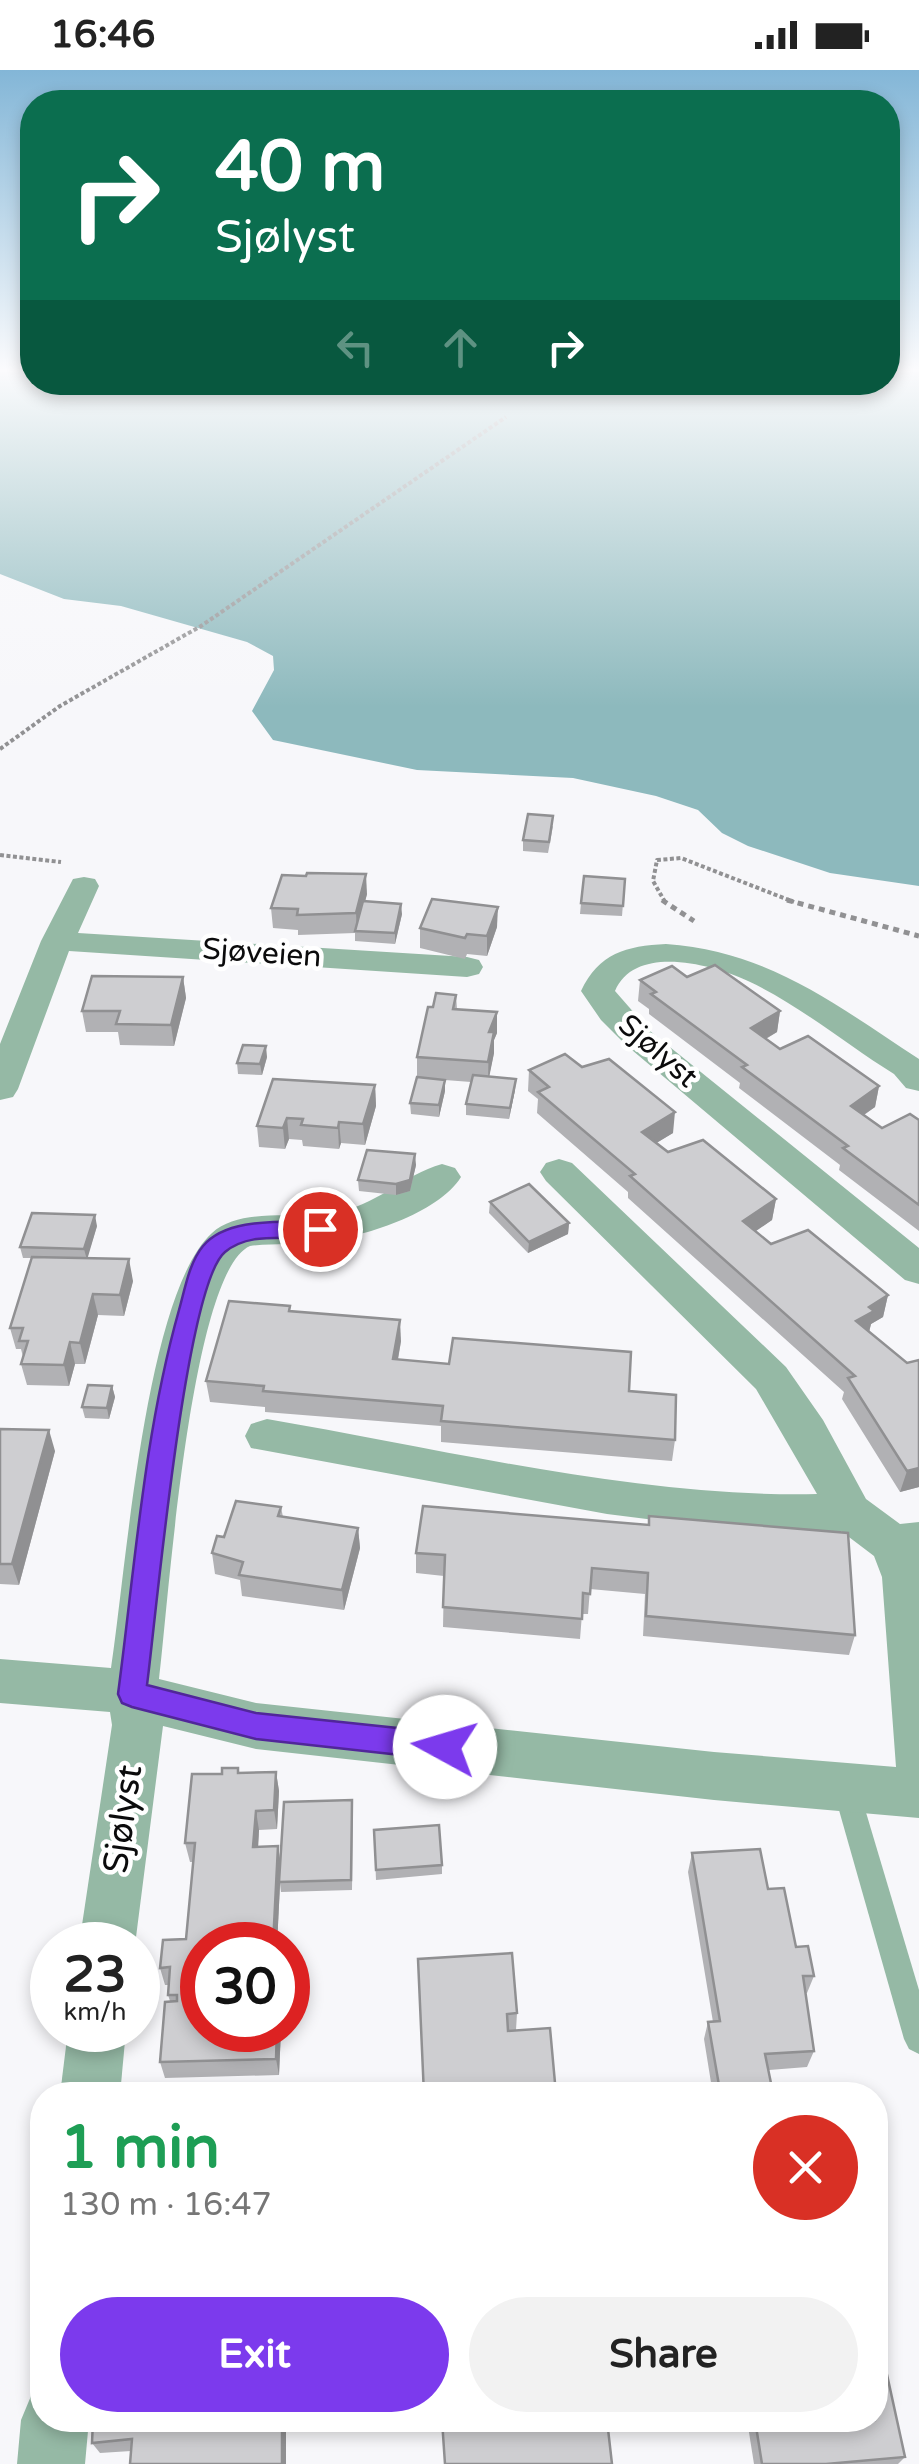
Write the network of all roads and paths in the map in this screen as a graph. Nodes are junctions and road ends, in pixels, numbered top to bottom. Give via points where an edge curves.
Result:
1 (409, 484) edge
2 (0, 750) edge
3 (0, 855) edge
4 (84, 886) joint
5 (919, 936) edge
6 (57, 941) junction
7 (728, 963) junction
8 (467, 967) dead end
9 (919, 1080) edge
10 (0, 1089) edge
11 (559, 1172) dead end
12 (442, 1178) dead end
13 (919, 1270) edge
14 (266, 1436) dead end
15 (850, 1512) junction
16 (906, 1542) edge
17 (0, 1681) edge
18 (132, 1694) junction
19 (919, 1759) edge
20 (846, 1789) junction
21 (919, 1794) edge
22 (110, 1922) edge
23 (919, 2039) edge
24 (55, 2432) edge
25 (51, 2464) edge

1 - 2 path via 201,626 60,706
3 - 4 path via 52,859 78,870
4 - 6 street
5 - 7 path via 802,905 681,858 657,860 656,892 711,933
6 - 8 street, Sjøveien
6 - 10 street
7 - 9 street, Sjølyst via 758,973
7 - 13 street, Sjølyst via 625,957 612,963 598,991 638,1038
11 - 15 street via 771,1378
12 - 18 street, Sjølyst via 416,1197 348,1223 251,1232 212,1250 173,1374
14 - 15 street via 626,1498 758,1514
15 - 16 street
16 - 19 street
17 - 18 street
18 - 20 street via 256,1726
18 - 22 street, Sjølyst via 138,1726
20 - 21 street
20 - 23 lane
24 - 25 street

